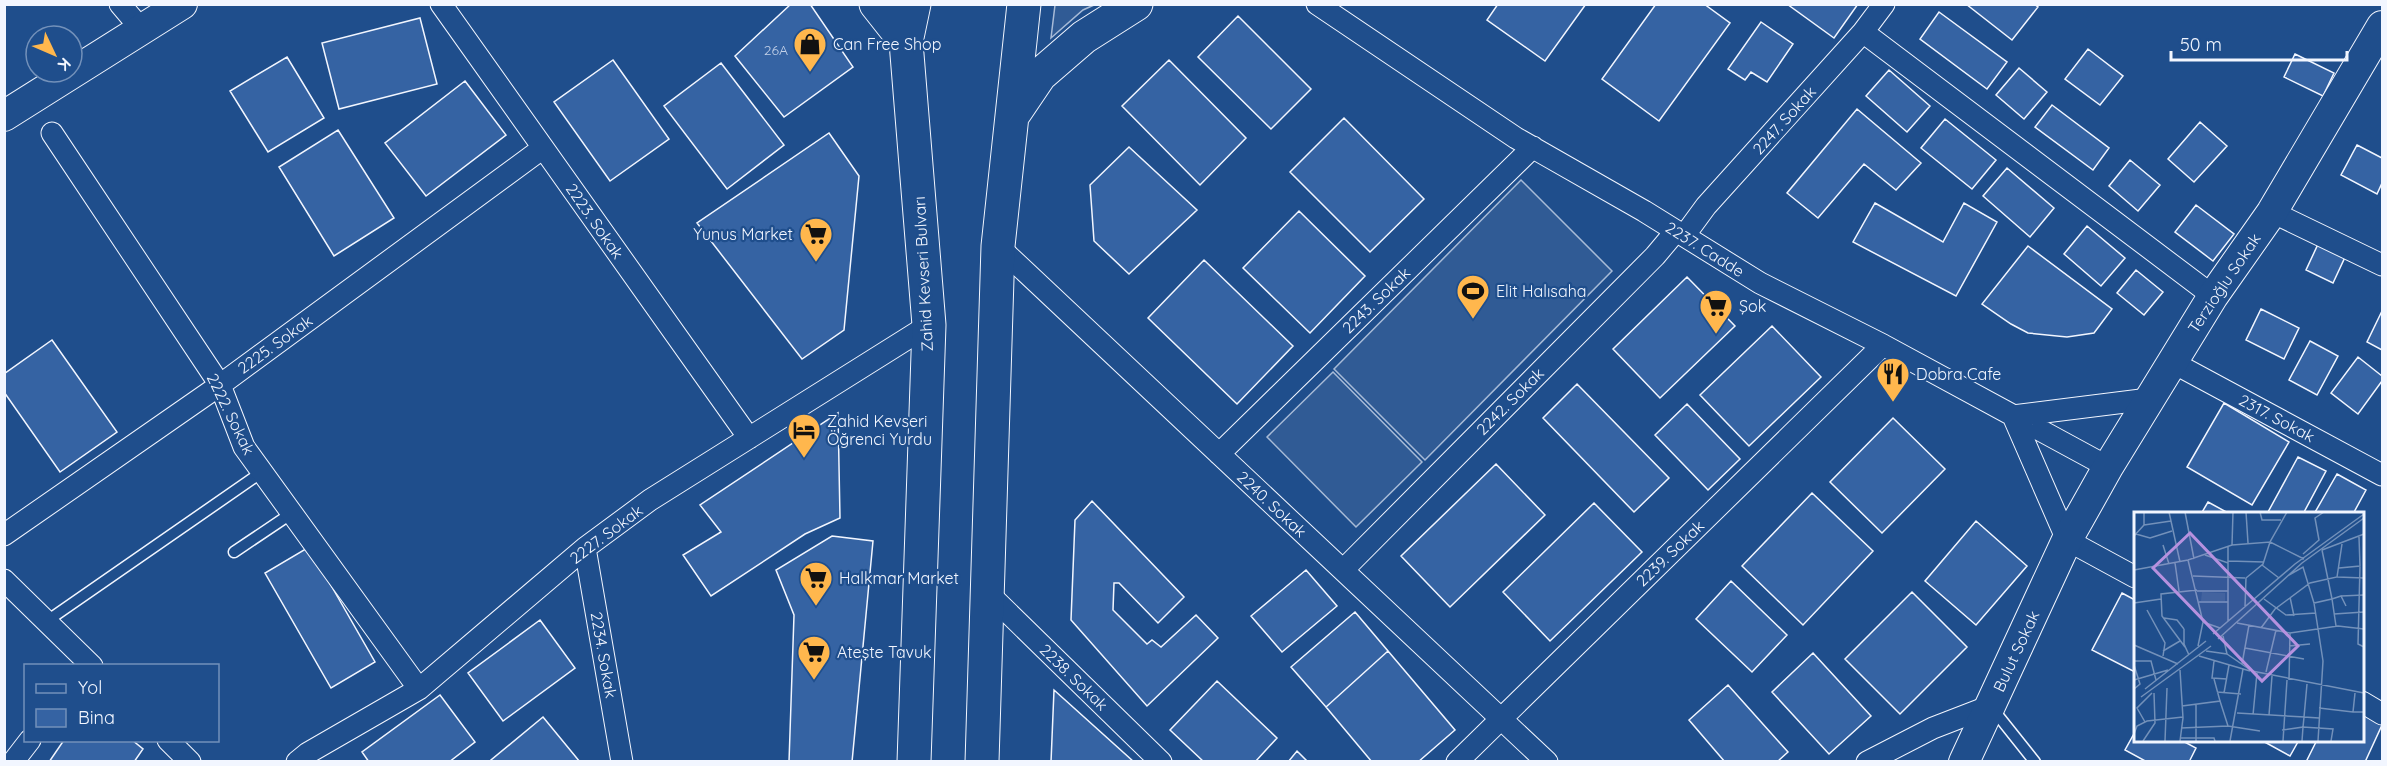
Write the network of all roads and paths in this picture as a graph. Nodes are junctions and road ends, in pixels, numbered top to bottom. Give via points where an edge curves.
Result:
1 (120, 4) edge
2 (182, 4) edge
3 (441, 4) edge
4 (876, 4) edge
5 (914, 4) edge
6 (1024, 4) edge
7 (1136, 4) edge
8 (1317, 4) edge
9 (1884, 4) edge
10 (2382, 26) edge
11 (142, 30) junction
12 (1863, 32) junction
13 (906, 42) junction
14 (4, 116) edge
15 (1012, 116) junction
16 (52, 133) dead end
17 (1533, 147) junction
18 (543, 148) junction
19 (2272, 212) junction
20 (1680, 233) junction
21 (998, 246) junction
22 (2382, 265) edge
23 (2213, 296) junction
24 (929, 325) junction
25 (1883, 345) junction
26 (2172, 362) junction
27 (220, 385) junction
28 (2149, 399) junction
29 (2013, 416) junction
30 (749, 438) junction
31 (1219, 454) junction
32 (2108, 467) junction
33 (262, 472) junction
34 (2382, 475) edge
35 (292, 513) junction
36 (4, 535) edge
37 (2067, 540) junction
38 (585, 548) junction
39 (234, 552) dead end
40 (1343, 570) junction
41 (2134, 576) edge
42 (4, 580) edge
43 (987, 592) junction
44 (46, 621) junction
45 (90, 664) edge
46 (419, 689) junction
47 (2363, 703) edge
48 (1990, 706) junction
49 (2382, 714) edge
50 (1501, 719) junction
51 (29, 742) edge
52 (169, 742) edge
53 (307, 759) edge
54 (13, 762) edge
55 (190, 762) edge
56 (622, 762) edge
57 (914, 762) edge
58 (982, 762) edge
59 (1161, 762) edge
60 (1457, 762) edge
61 (1547, 762) edge
62 (1867, 762) edge
63 (1964, 762) edge
64 (2035, 762) edge

1 - 11 street
2 - 11 street
3 - 18 street, 2223. Sokak
4 - 13 main road
5 - 13 main road, Zahid Kevseri Bulvarı
6 - 15 main road
7 - 15 main road via 1084,37 1040,75
8 - 17 street, 2237. Cadde
9 - 12 street, 2247. Sokak
10 - 19 street, Terzioğlu Sokak
11 - 14 street
12 - 20 street, 2247. Sokak
12 - 23 street
13 - 24 main road, Zahid Kevseri Bulvarı
15 - 21 main road
16 - 27 street, 2222. Sokak
17 - 20 street, 2237. Cadde
17 - 31 street, 2243. Sokak
18 - 27 street, 2225. Sokak
18 - 30 street, 2223. Sokak
19 - 22 street
19 - 23 street, Terzioğlu Sokak
20 - 25 street, 2237. Cadde via 1760,283
20 - 40 street, 2242. Sokak
21 - 31 street, 2240. Sokak
21 - 43 main road
23 - 26 street, Terzioğlu Sokak
24 - 30 street, 2227. Sokak
24 - 57 main road, Zahid Kevseri Bulvarı
25 - 29 street, 2237. Cadde
25 - 50 street, 2239. Sokak
26 - 28 street, Terzioğlu Sokak
26 - 34 street, 2317. Sokak
27 - 33 street, 2222. Sokak via 244,447
27 - 36 street, 2225. Sokak
28 - 29 street
28 - 32 street, Terzioğlu Sokak
29 - 32 street, 2237. Cadde
29 - 37 street
30 - 38 street, 2227. Sokak via 650,500
31 - 40 street, 2240. Sokak
32 - 37 street, Terzioğlu Sokak
33 - 35 street, 2222. Sokak
33 - 44 lane
35 - 39 lane
35 - 46 street, 2222. Sokak
37 - 41 street
37 - 48 street, Bulut Sokak
38 - 46 street, 2227. Sokak
38 - 56 street, 2234. Sokak
40 - 50 street, 2240. Sokak
42 - 44 street
43 - 58 main road
43 - 59 street, 2238. Sokak
44 - 45 street
46 - 53 street, 2227. Sokak
47 - 49 street
48 - 62 street via 1933,728
48 - 63 street, Bulut Sokak
48 - 64 lane
50 - 60 street, 2239. Sokak
50 - 61 street, 2240. Sokak
51 - 54 street
52 - 55 street

